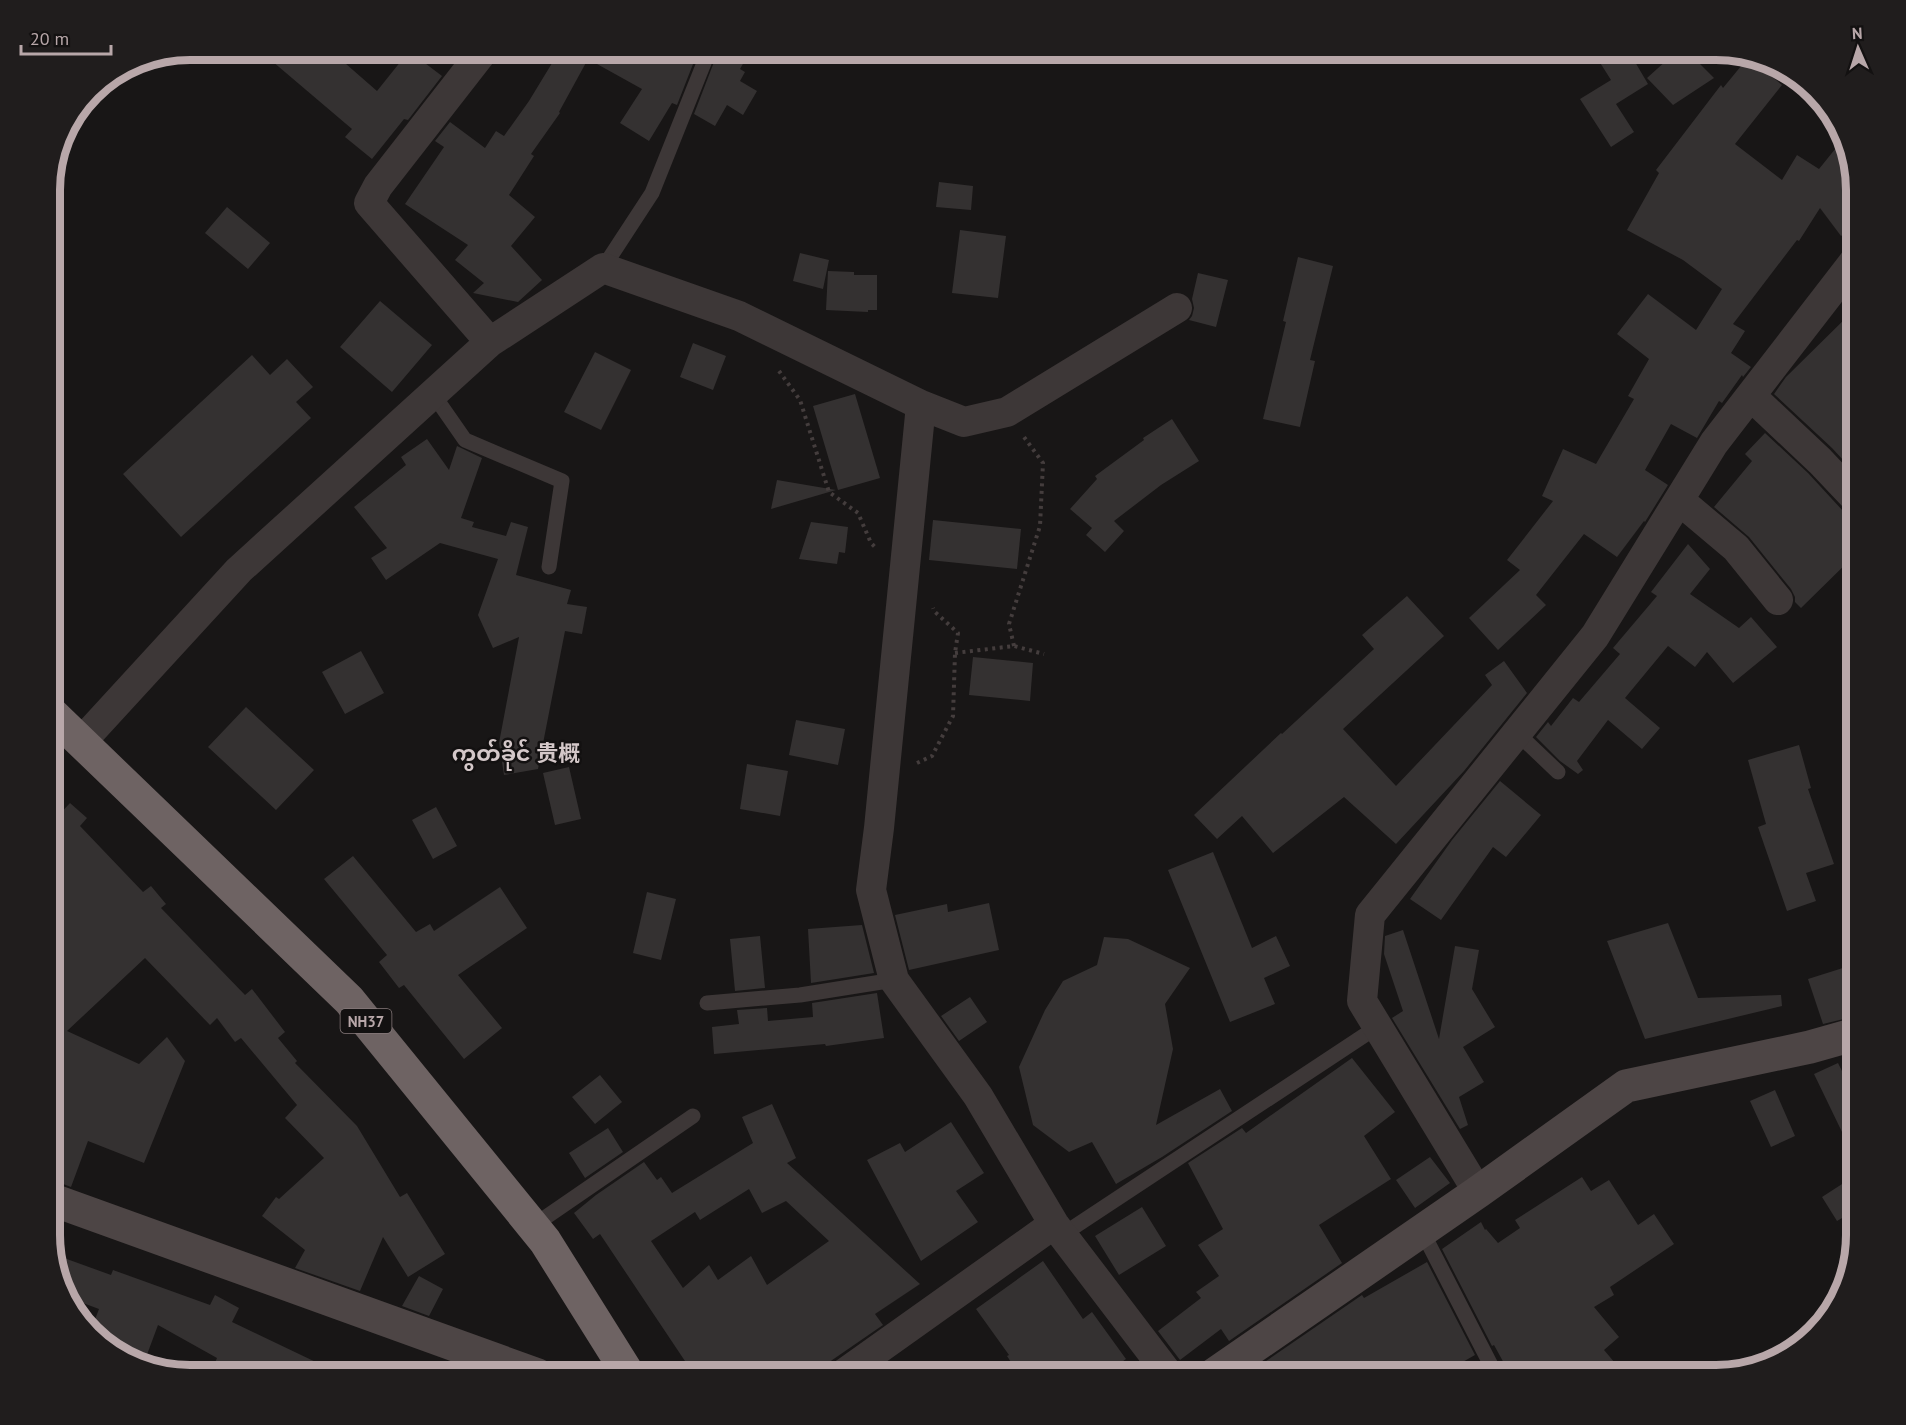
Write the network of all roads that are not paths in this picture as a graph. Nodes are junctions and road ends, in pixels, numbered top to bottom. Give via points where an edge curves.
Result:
1 (476, 60) edge
2 (705, 63) dead end
3 (603, 268) junction
4 (1846, 273) edge
5 (1177, 308) dead end
6 (490, 342) junction
7 (433, 394) junction
8 (1751, 396) junction
9 (921, 405) junction
10 (1846, 488) edge
11 (1679, 500) junction
12 (549, 567) dead end
13 (1778, 600) dead end
14 (60, 721) edge
15 (1517, 733) junction
16 (82, 741) junction
17 (1558, 772) dead end
18 (894, 980) junction
19 (707, 1003) dead end
20 (1377, 1027) junction
21 (1846, 1037) edge
22 (693, 1116) dead end
23 (1478, 1192) junction
24 (60, 1203) edge
25 (533, 1226) junction
26 (1058, 1229) junction
27 (1422, 1231) junction
28 (466, 1364) edge
29 (622, 1365) edge
30 (858, 1365) edge
31 (1161, 1365) edge
32 (1229, 1365) edge
33 (1490, 1365) edge

1 - 6 street via 369,203
2 - 3 lane via 652,193
3 - 6 street
3 - 9 street via 739,316
4 - 8 street
5 - 9 street via 1007,412 964,422
6 - 7 street
7 - 12 lane via 465,440 562,481
7 - 16 street via 239,570
8 - 10 street
8 - 11 street via 1714,443
9 - 18 street via 871,890
11 - 13 street via 1736,548
11 - 15 street via 1595,636
14 - 16 highway, NH37
15 - 17 lane
15 - 20 street via 1370,915 1362,1001
16 - 25 highway, NH37 via 349,1000
18 - 19 lane via 800,995
18 - 26 street via 978,1096
20 - 23 street
20 - 26 lane
21 - 23 street via 1626,1086
22 - 25 lane
23 - 27 street
24 - 28 street
25 - 29 highway, NH37
26 - 30 street
26 - 31 street
27 - 32 street
27 - 33 lane

